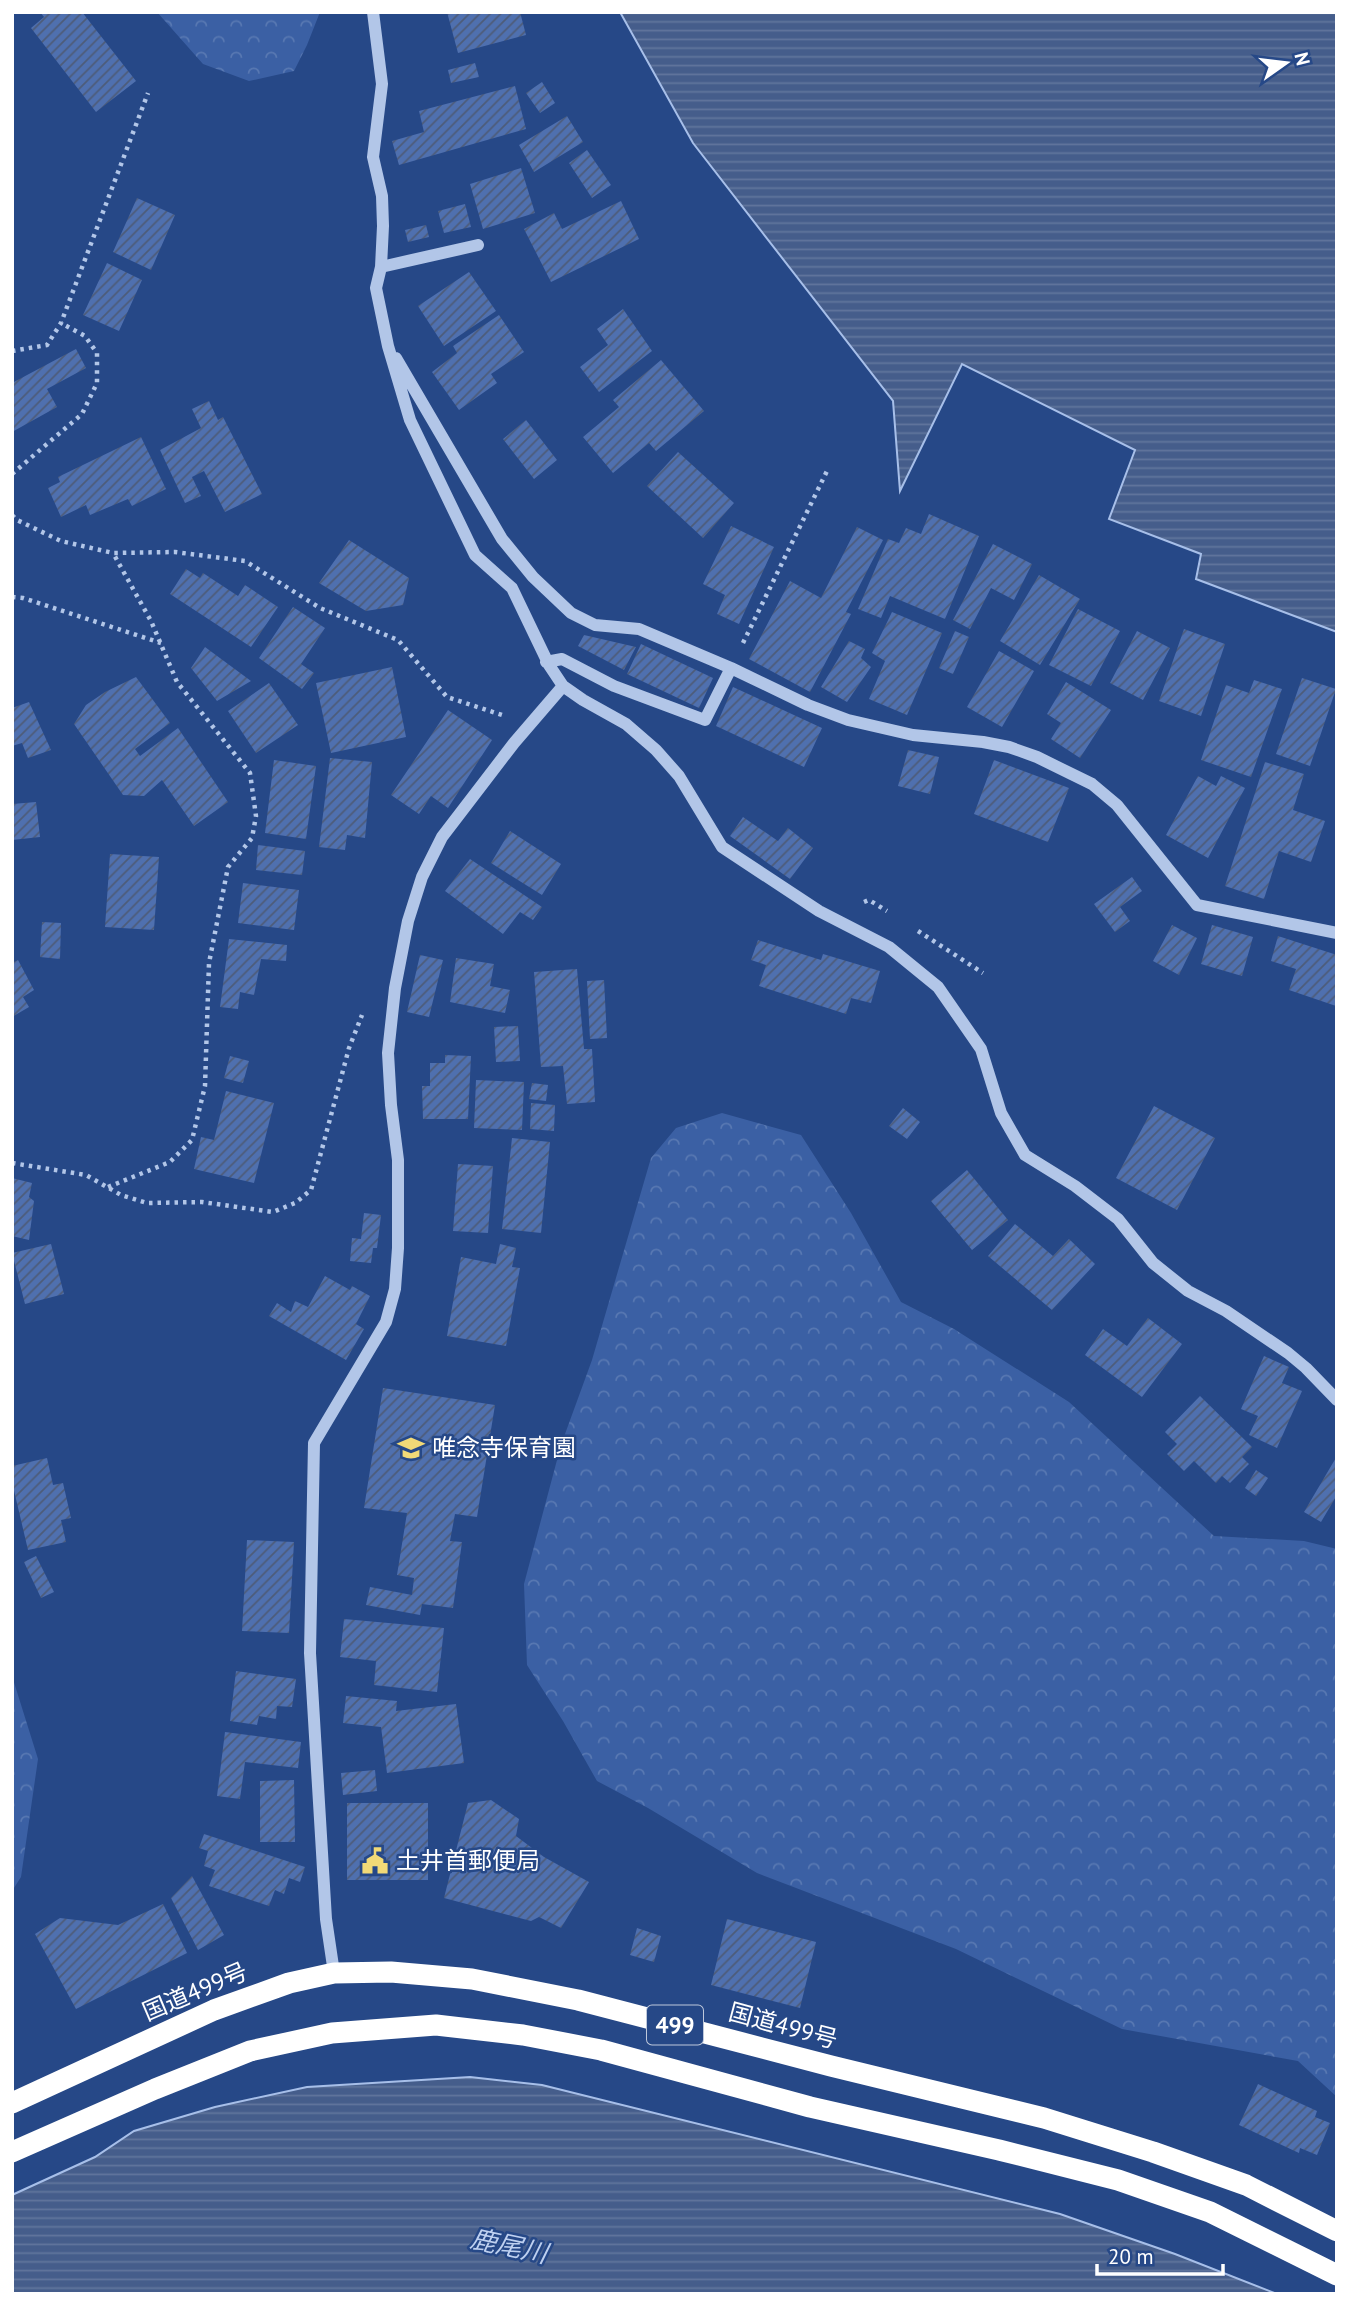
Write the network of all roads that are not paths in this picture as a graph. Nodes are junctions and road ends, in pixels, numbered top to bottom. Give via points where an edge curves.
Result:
1 (373, 12) edge
2 (478, 245) dead end
3 (381, 267) junction
4 (388, 346) junction
5 (546, 662) junction
6 (731, 668) junction
7 (563, 686) junction
8 (1337, 933) edge
9 (1337, 1400) edge
10 (334, 1973) junction
11 (12, 2103) edge
12 (12, 2152) edge
13 (1337, 2231) edge
14 (1337, 2275) edge

1 - 3 street via 382,84 373,157 382,196
2 - 3 street
3 - 4 street via 376,288
4 - 5 street via 410,420 475,555 512,589
4 - 6 street via 502,539 533,577 571,612 595,625 639,629
5 - 6 street via 562,659 614,686 705,720
5 - 7 street
6 - 8 street via 848,720 913,735 984,742 1037,757 1092,784 1117,805 1197,905
7 - 9 street via 626,724 656,750 679,776 722,847 818,911 889,947 939,987 981,1049 1002,1113 1025,1155 1118,1219 1153,1263 1188,1291 1288,1353
7 - 10 street via 442,837 422,877 395,988 388,1053 398,1160 396,1289 386,1322 314,1443 310,1653 326,1919
10 - 11 highway, 国道499号 / 499 via 289,1983 214,2010
10 - 13 highway, 国道499号 / 499 via 472,1979 578,2000 1044,2118 1246,2185
12 - 14 highway, 499 via 250,2051 332,2033 436,2025 601,2050 810,2107 1118,2180 1210,2212

